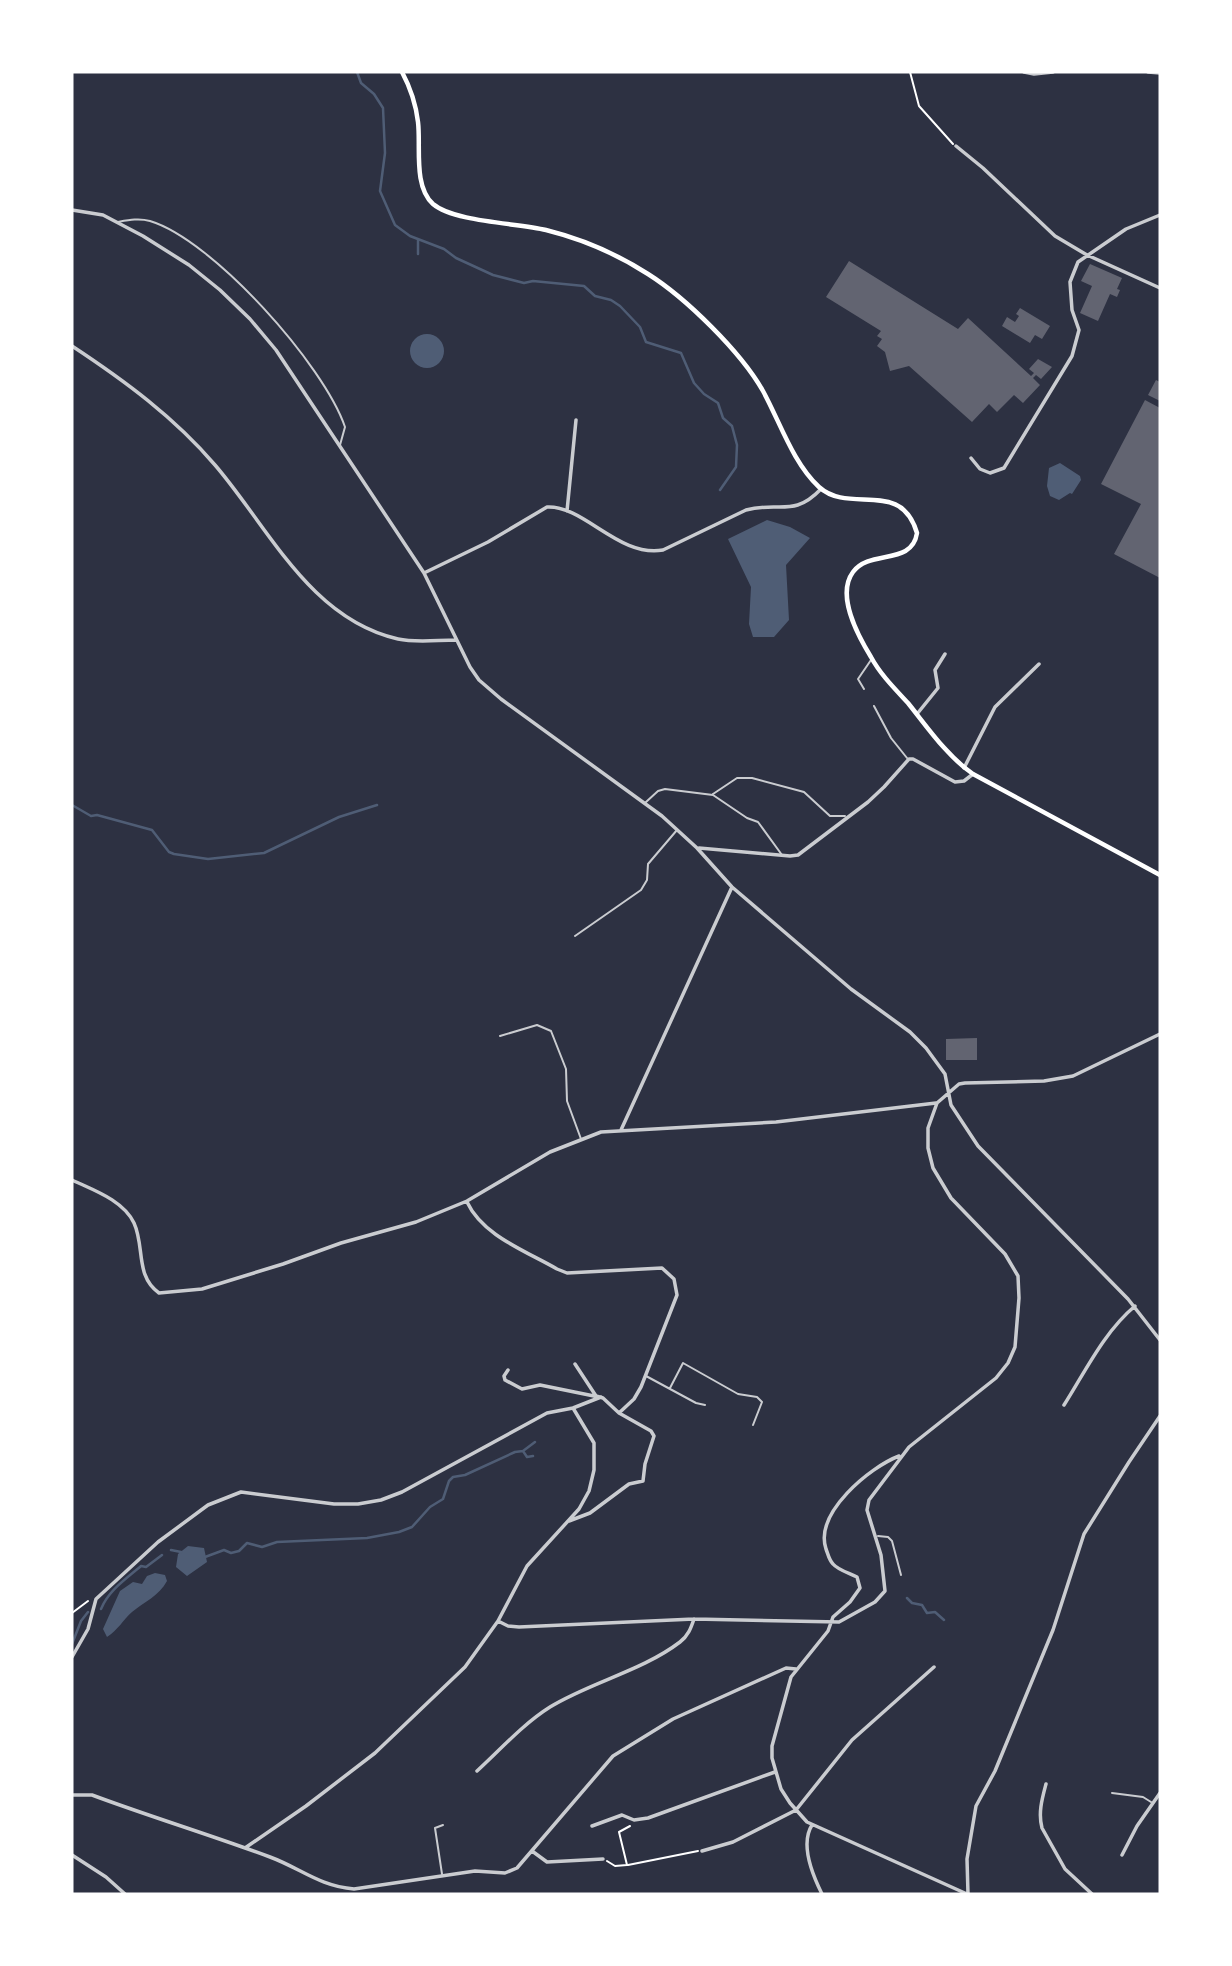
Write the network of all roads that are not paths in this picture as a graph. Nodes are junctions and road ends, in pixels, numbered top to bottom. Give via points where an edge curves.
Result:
1 (401, 72) edge
2 (1024, 72) edge
3 (1053, 72) edge
4 (1148, 72) edge
5 (1160, 73) edge
6 (956, 146) road end
7 (72, 210) edge
8 (1160, 215) edge
9 (118, 222) junction
10 (1087, 255) junction
11 (1160, 288) edge
12 (72, 346) edge
13 (576, 420) dead end
14 (340, 446) junction
15 (971, 458) dead end
16 (821, 489) junction
17 (567, 512) junction
18 (424, 573) junction
19 (456, 640) junction
20 (945, 654) dead end
21 (871, 659) junction
22 (1040, 664) dead end
23 (864, 689) dead end
24 (874, 706) dead end
25 (917, 714) junction
26 (909, 759) junction
27 (964, 768) junction
28 (973, 774) junction
29 (713, 795) junction
30 (645, 803) junction
31 (848, 816) junction
32 (677, 830) junction
33 (697, 848) junction
34 (782, 855) junction
35 (1160, 874) edge
36 (732, 887) junction
37 (575, 936) dead end
38 (1160, 1034) edge
39 (500, 1036) dead end
40 (948, 1093) junction
41 (937, 1103) junction
42 (621, 1130) junction
43 (581, 1139) junction
44 (72, 1180) edge
45 (467, 1201) junction
46 (1135, 1306) junction
47 (1160, 1339) edge
48 (575, 1364) dead end
49 (508, 1370) dead end
50 (646, 1376) junction
51 (670, 1388) junction
52 (598, 1396) junction
53 (705, 1405) dead end
54 (1064, 1405) dead end
55 (573, 1408) junction
56 (619, 1413) junction
57 (1160, 1416) edge
58 (753, 1425) dead end
59 (901, 1455) junction
60 (568, 1522) junction
61 (875, 1536) junction
62 (901, 1575) dead end
63 (694, 1619) junction
64 (499, 1621) junction
65 (832, 1623) junction
66 (72, 1657) edge
67 (934, 1667) dead end
68 (796, 1669) junction
69 (477, 1771) dead end
70 (775, 1772) junction
71 (1046, 1784) dead end
72 (1112, 1793) dead end
73 (1160, 1793) edge
74 (72, 1795) edge
75 (1153, 1803) junction
76 (796, 1810) junction
77 (443, 1825) dead end
78 (812, 1825) junction
79 (592, 1826) dead end
80 (245, 1848) junction
81 (532, 1851) junction
82 (702, 1851) road end
83 (72, 1855) edge
84 (1122, 1855) dead end
85 (603, 1859) road end
86 (442, 1876) junction
87 (125, 1894) edge
88 (822, 1894) edge
89 (968, 1894) edge
90 (1092, 1894) edge

1 - 16 main road via 418,120 421,174 432,203 456,215 570,237 651,275 740,358
2 - 3 street
4 - 5 street
6 - 10 street via 1055,236
7 - 9 street
8 - 10 street via 1126,229
9 - 14 street via 180,259 243,311 276,350
9 - 14 lane via 143,220 164,227 214,261 251,294 327,391 345,427
10 - 11 street
10 - 15 street via 1078,262 1070,282 1079,334 1070,362 1004,468 990,474
12 - 19 street via 174,422 215,465 289,563 324,601 387,636
13 - 17 street
14 - 18 street
16 - 17 street via 803,505 746,510 654,551 636,549
16 - 21 main road via 844,497 889,502 914,520 917,533 911,547 858,566 848,581 846,597
17 - 18 street via 547,507
18 - 19 street
19 - 30 street via 479,680 501,699
20 - 25 street via 935,670 938,688
21 - 23 lane via 858,679
21 - 25 main road
22 - 27 street via 995,707
24 - 26 lane
25 - 27 main road
26 - 28 street via 955,782 964,782
26 - 31 street
27 - 28 main road
28 - 35 main road
29 - 30 lane via 665,789
29 - 31 lane via 737,778 752,778 803,792 830,816
29 - 34 lane via 758,822
30 - 32 street
31 - 34 street via 798,855
32 - 33 street
32 - 37 lane via 648,864 641,890
33 - 34 street
33 - 36 street
36 - 40 street via 851,989 910,1032 946,1074
36 - 42 street
38 - 40 street via 1066,1078 965,1083
39 - 43 lane via 537,1025 551,1031 566,1069 567,1101
40 - 41 street
40 - 46 street via 978,1146
41 - 42 street via 776,1122
41 - 59 street via 928,1128 933,1168 951,1198 1005,1254 1018,1276 1015,1346 996,1378
42 - 43 street
43 - 45 street
44 - 45 street via 115,1202 133,1221 148,1285 159,1293 202,1289 416,1222
45 - 50 street via 488,1230 567,1273 662,1268 674,1279 677,1295
46 - 47 street
46 - 54 street via 1112,1331
48 - 52 street
49 - 52 street via 505,1380 520,1388 540,1385
50 - 51 lane
50 - 56 street via 638,1394
51 - 53 lane
51 - 58 lane via 683,1363 738,1394 757,1396 762,1402
52 - 55 street
52 - 56 street
55 - 60 street via 594,1443 595,1457 589,1491
55 - 66 street via 547,1413 382,1500 334,1504 241,1492 218,1500 158,1542 96,1599 88,1629
56 - 60 street via 653,1433 643,1481 629,1484 590,1513
57 - 89 street via 1084,1534 1054,1630 976,1806 967,1859
59 - 61 street via 867,1505
59 - 65 street via 863,1479 831,1517 824,1544 830,1560 857,1577 860,1588
60 - 64 street via 527,1566
61 - 62 lane via 892,1541
61 - 65 street via 885,1591 871,1605
63 - 64 street via 519,1627
63 - 65 street
63 - 69 street via 681,1641 549,1707
64 - 80 street via 465,1667 375,1754
65 - 68 street
67 - 76 street via 852,1740
68 - 70 street via 772,1746
68 - 81 street via 786,1668 683,1714 613,1756
70 - 76 street
70 - 79 street via 648,1818 634,1820 622,1815
71 - 90 street via 1042,1828 1065,1869
72 - 75 lane
73 - 75 street
74 - 80 street via 92,1795
75 - 84 street
76 - 78 street
76 - 82 street via 733,1842
77 - 86 lane via 435,1828
78 - 88 street via 807,1842
78 - 89 street
80 - 86 street via 339,1888
81 - 85 street via 547,1862
81 - 86 street via 517,1868 505,1873
83 - 87 street

